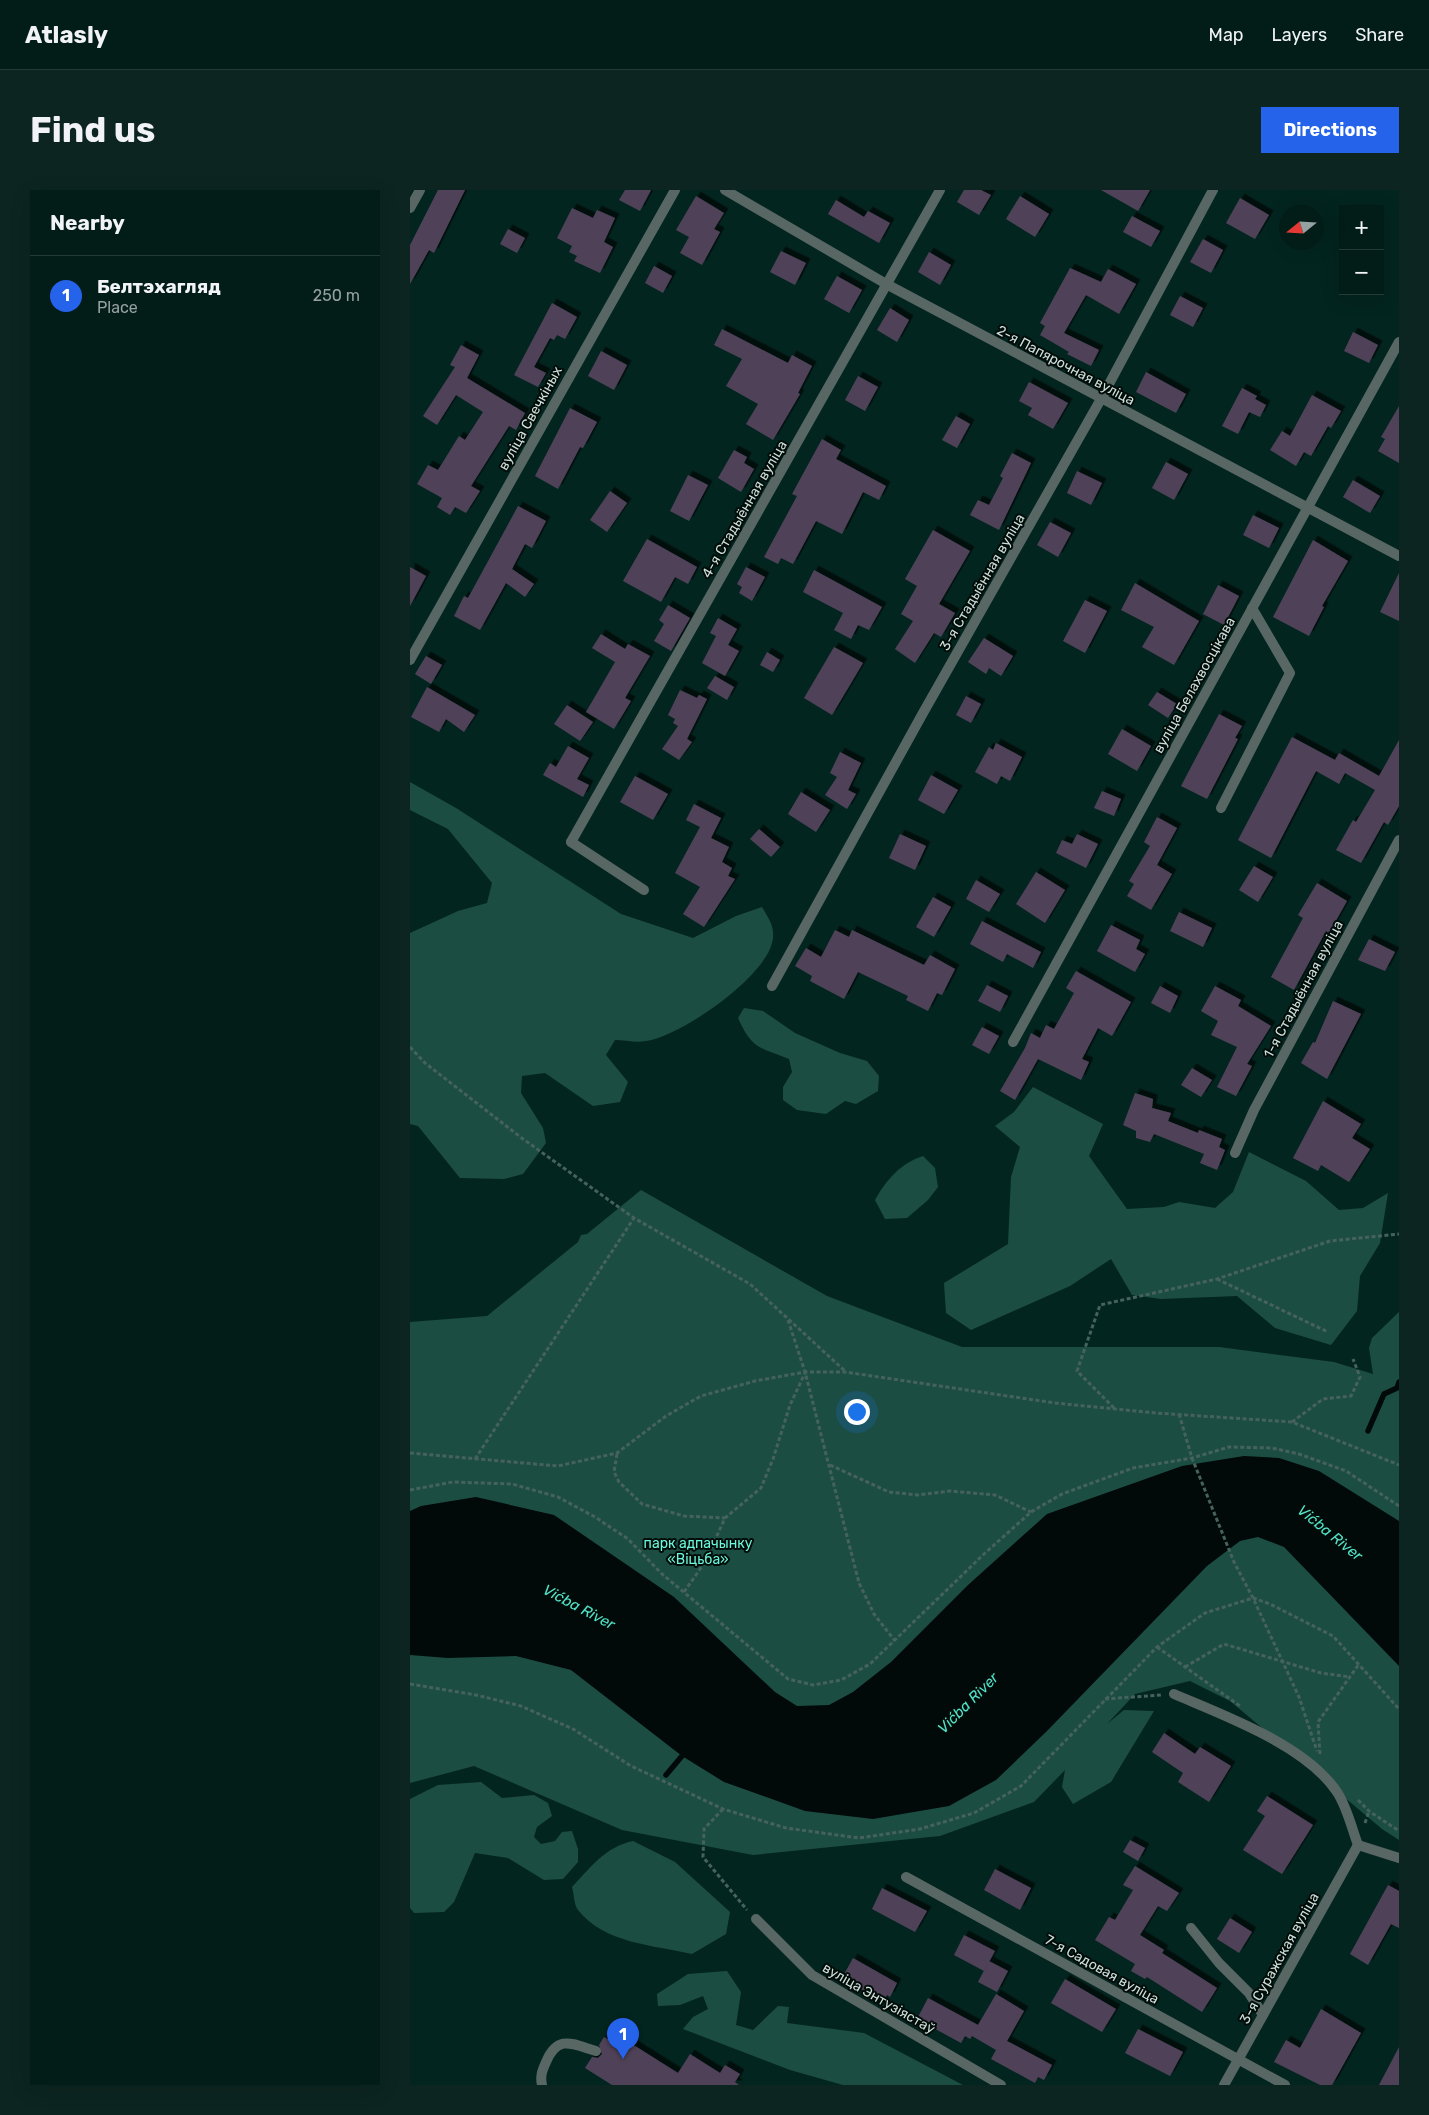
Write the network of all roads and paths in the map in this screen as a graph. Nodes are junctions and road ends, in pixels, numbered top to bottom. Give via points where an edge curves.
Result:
1 (420, 190) edge
2 (675, 190) edge
3 (725, 190) edge
4 (940, 190) edge
5 (1213, 190) edge
6 (410, 208) edge
7 (888, 285) junction
8 (1399, 342) edge
9 (1101, 399) junction
10 (1309, 509) junction
11 (1399, 556) edge
12 (1252, 608) junction
13 (410, 660) edge
14 (1221, 808) dead end
15 (1399, 840) edge
16 (644, 890) dead end
17 (772, 986) dead end
18 (1013, 1042) dead end
19 (410, 1047) edge
20 (1235, 1153) dead end
21 (634, 1218) junction
22 (1399, 1234) edge
23 (1217, 1278) junction
24 (788, 1319) junction
25 (1328, 1332) dead end
26 (1353, 1359) dead end
27 (805, 1372) junction
28 (845, 1372) junction
29 (1114, 1409) junction
30 (1178, 1414) junction
31 (1292, 1422) junction
32 (410, 1453) edge
33 (616, 1453) junction
34 (1192, 1458) junction
35 (475, 1460) junction
36 (830, 1465) junction
37 (1399, 1465) edge
38 (410, 1490) edge
39 (1399, 1506) edge
40 (1031, 1512) junction
41 (725, 1518) junction
42 (684, 1592) junction
43 (1253, 1598) junction
44 (896, 1641) junction
45 (1282, 1661) junction
46 (1359, 1664) junction
47 (1185, 1667) dead end
48 (1350, 1677) junction
49 (410, 1684) edge
50 (1174, 1694) joint
51 (1104, 1699) junction
52 (1399, 1709) edge
53 (1317, 1765) junction
54 (1355, 1798) dead end
55 (723, 1809) junction
56 (1399, 1831) edge
57 (1358, 1846) junction
58 (1399, 1858) edge
59 (906, 1877) dead end
60 (756, 1919) joint
61 (1191, 1928) dead end
62 (1263, 2015) junction
63 (596, 2051) dead end
64 (1237, 2060) junction
65 (542, 2085) edge
66 (1001, 2085) edge
67 (1224, 2085) edge
68 (1285, 2085) edge

1 - 6 street
2 - 13 street, вуліца Свечкіных
3 - 7 street, 2-я Папярочная вуліца
4 - 7 street, 4-я Стадыённая вуліца
5 - 9 street, 3-я Стадыённая вуліца
7 - 9 street, 2-я Папярочная вуліца
7 - 16 street, 4-я Стадыённая вуліца via 571,842
8 - 10 street, вуліца Белахвосцікава
9 - 10 street, 2-я Папярочная вуліца
9 - 17 street, 3-я Стадыённая вуліца
10 - 11 street, 2-я Папярочная вуліца
10 - 12 street, вуліца Белахвосцікава
12 - 14 street via 1290,673
12 - 18 street, вуліца Белахвосцікава
15 - 20 street, 1-я Стадыённая вуліца via 1254,1110
19 - 21 path via 425,1063 523,1139
21 - 24 path via 750,1284
21 - 35 path
22 - 23 path via 1330,1241
23 - 25 path
23 - 29 path via 1100,1305 1077,1371
24 - 27 path
24 - 28 path
26 - 31 path via 1360,1377 1352,1396 1323,1399
27 - 28 path
27 - 33 path via 701,1396 666,1416
27 - 36 path
27 - 41 path via 761,1488
28 - 29 path
29 - 30 path
30 - 31 path
30 - 34 path
31 - 37 path
32 - 35 path
33 - 35 path via 558,1466
33 - 41 path via 614,1472 619,1482 642,1504 684,1516
34 - 39 path via 1229,1447 1272,1448 1299,1454 1346,1472
34 - 40 path via 1132,1468 1062,1494
34 - 43 path via 1234,1562
36 - 40 path via 889,1492 950,1491 995,1496
36 - 44 path via 859,1583 874,1614
38 - 42 path via 453,1482 512,1484 558,1497 628,1539
40 - 44 path
41 - 42 path via 705,1562
42 - 44 path via 788,1679 813,1685 840,1680 870,1664
43 - 45 path
43 - 46 path via 1334,1636
43 - 51 path via 1205,1613 1157,1647
45 - 47 path via 1224,1644
45 - 48 path via 1321,1673
45 - 53 path via 1299,1697
46 - 48 path
46 - 52 path
48 - 53 path via 1318,1722
49 - 55 path via 476,1694 521,1706 573,1729 631,1766
50 - 51 path
50 - 53 street via 1261,1732
51 - 55 path via 1021,1786 974,1813 920,1829 859,1838 786,1828
53 - 57 street via 1337,1792
54 - 56 path via 1369,1812
55 - 60 path via 704,1829 702,1857
57 - 58 street
57 - 62 street, 3-я Суражская вуліца
59 - 64 street, 7-я Садовая вуліца
60 - 66 street, вуліца Энтузіястаў via 812,1975
61 - 62 street via 1219,1963 1249,1992
62 - 64 street, 3-я Суражская вуліца
63 - 65 street via 568,2043 552,2048 540,2076
64 - 67 street, 3-я Суражская вуліца
64 - 68 street, 7-я Садовая вуліца

